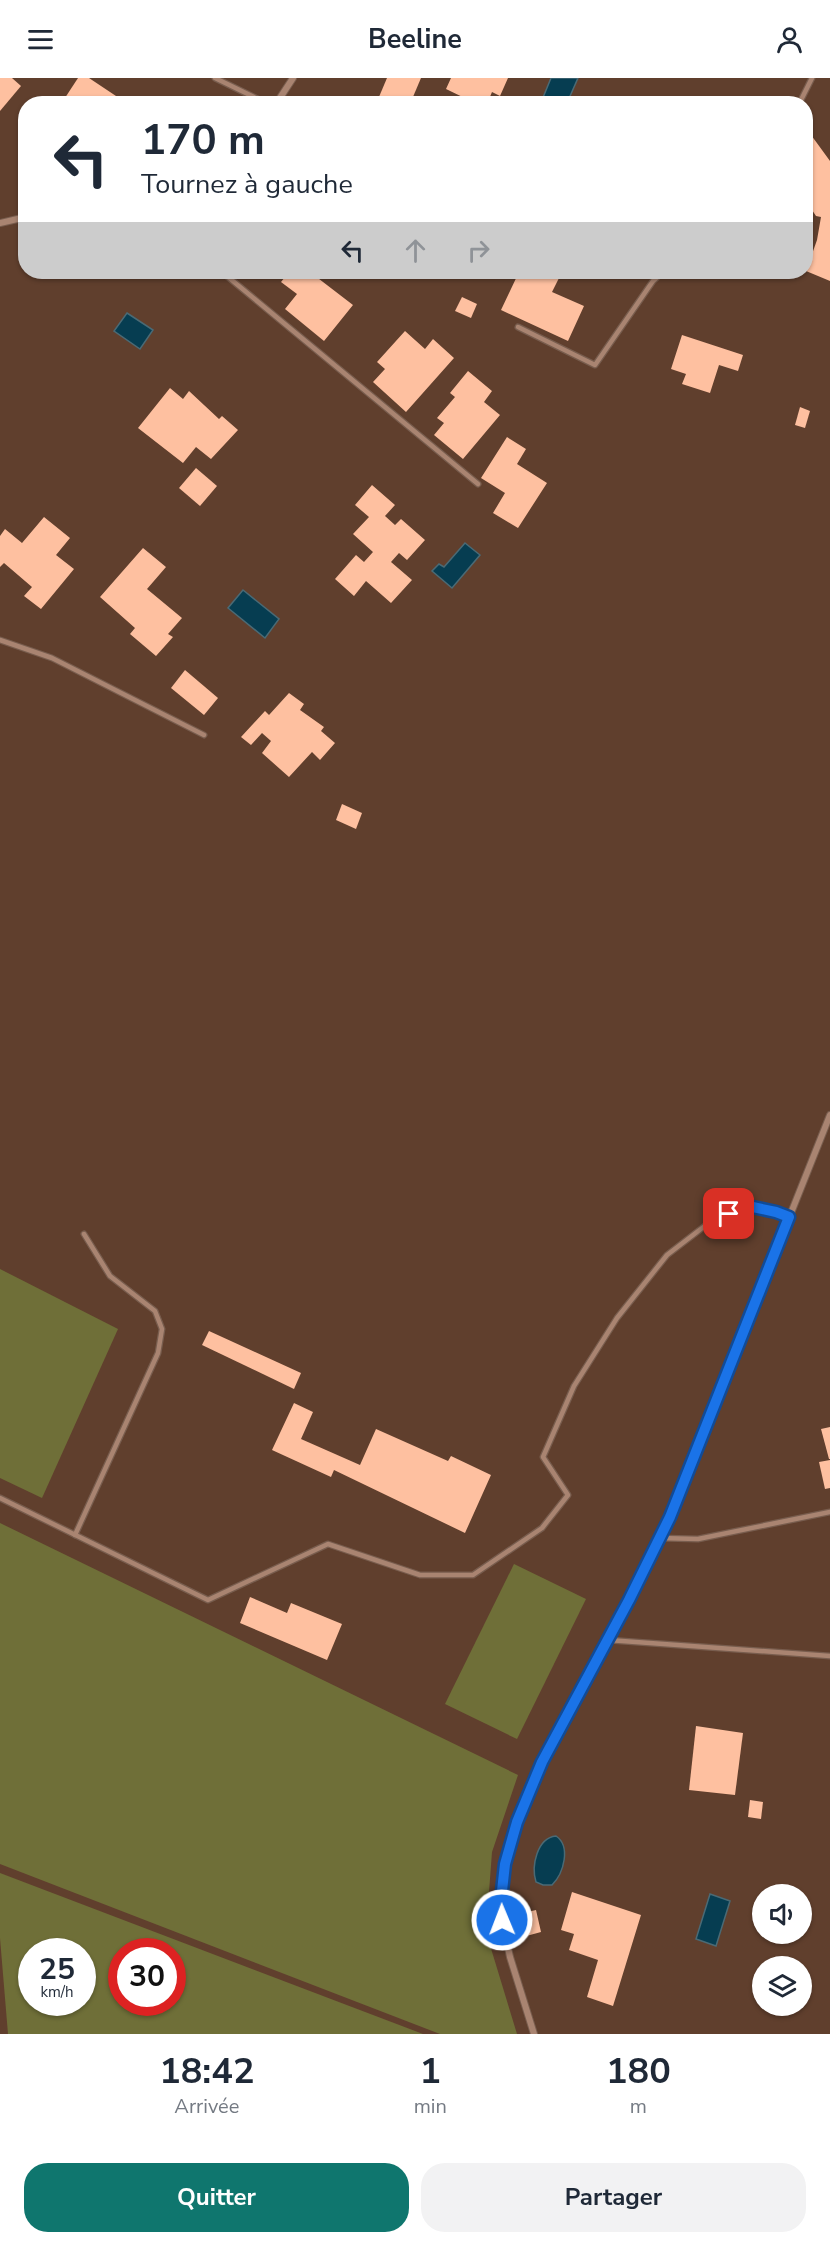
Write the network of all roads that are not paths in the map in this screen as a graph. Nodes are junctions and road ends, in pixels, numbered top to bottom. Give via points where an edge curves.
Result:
1 (215, 78) edge
2 (293, 78) edge
3 (812, 78) edge
4 (252, 96) edge
5 (281, 96) edge
6 (803, 96) edge
7 (18, 219) edge
8 (0, 223) edge
9 (230, 279) edge
10 (655, 279) edge
11 (518, 327) dead end
12 (478, 484) dead end
13 (0, 640) edge
14 (204, 735) dead end
15 (830, 1115) edge
16 (789, 1217) junction
17 (84, 1234) dead end
18 (0, 1498) edge
19 (830, 1512) edge
20 (75, 1535) junction
21 (659, 1538) junction
22 (608, 1640) junction
23 (830, 1656) edge
24 (534, 2034) edge

1 - 4 lane
2 - 5 street
3 - 6 lane
7 - 8 street
9 - 12 lane
10 - 11 lane via 595,365
13 - 14 lane via 52,658
15 - 16 street
16 - 20 lane via 748,1206 710,1222 667,1255 618,1318 574,1386 543,1456 568,1495 542,1528 473,1575 420,1575 328,1544 208,1600
16 - 21 street
17 - 20 lane via 110,1276 155,1311 162,1329 158,1353
18 - 20 lane
19 - 21 lane via 698,1539
21 - 22 street
22 - 23 lane
22 - 24 street via 542,1762 517,1822 505,1864 502,1920

